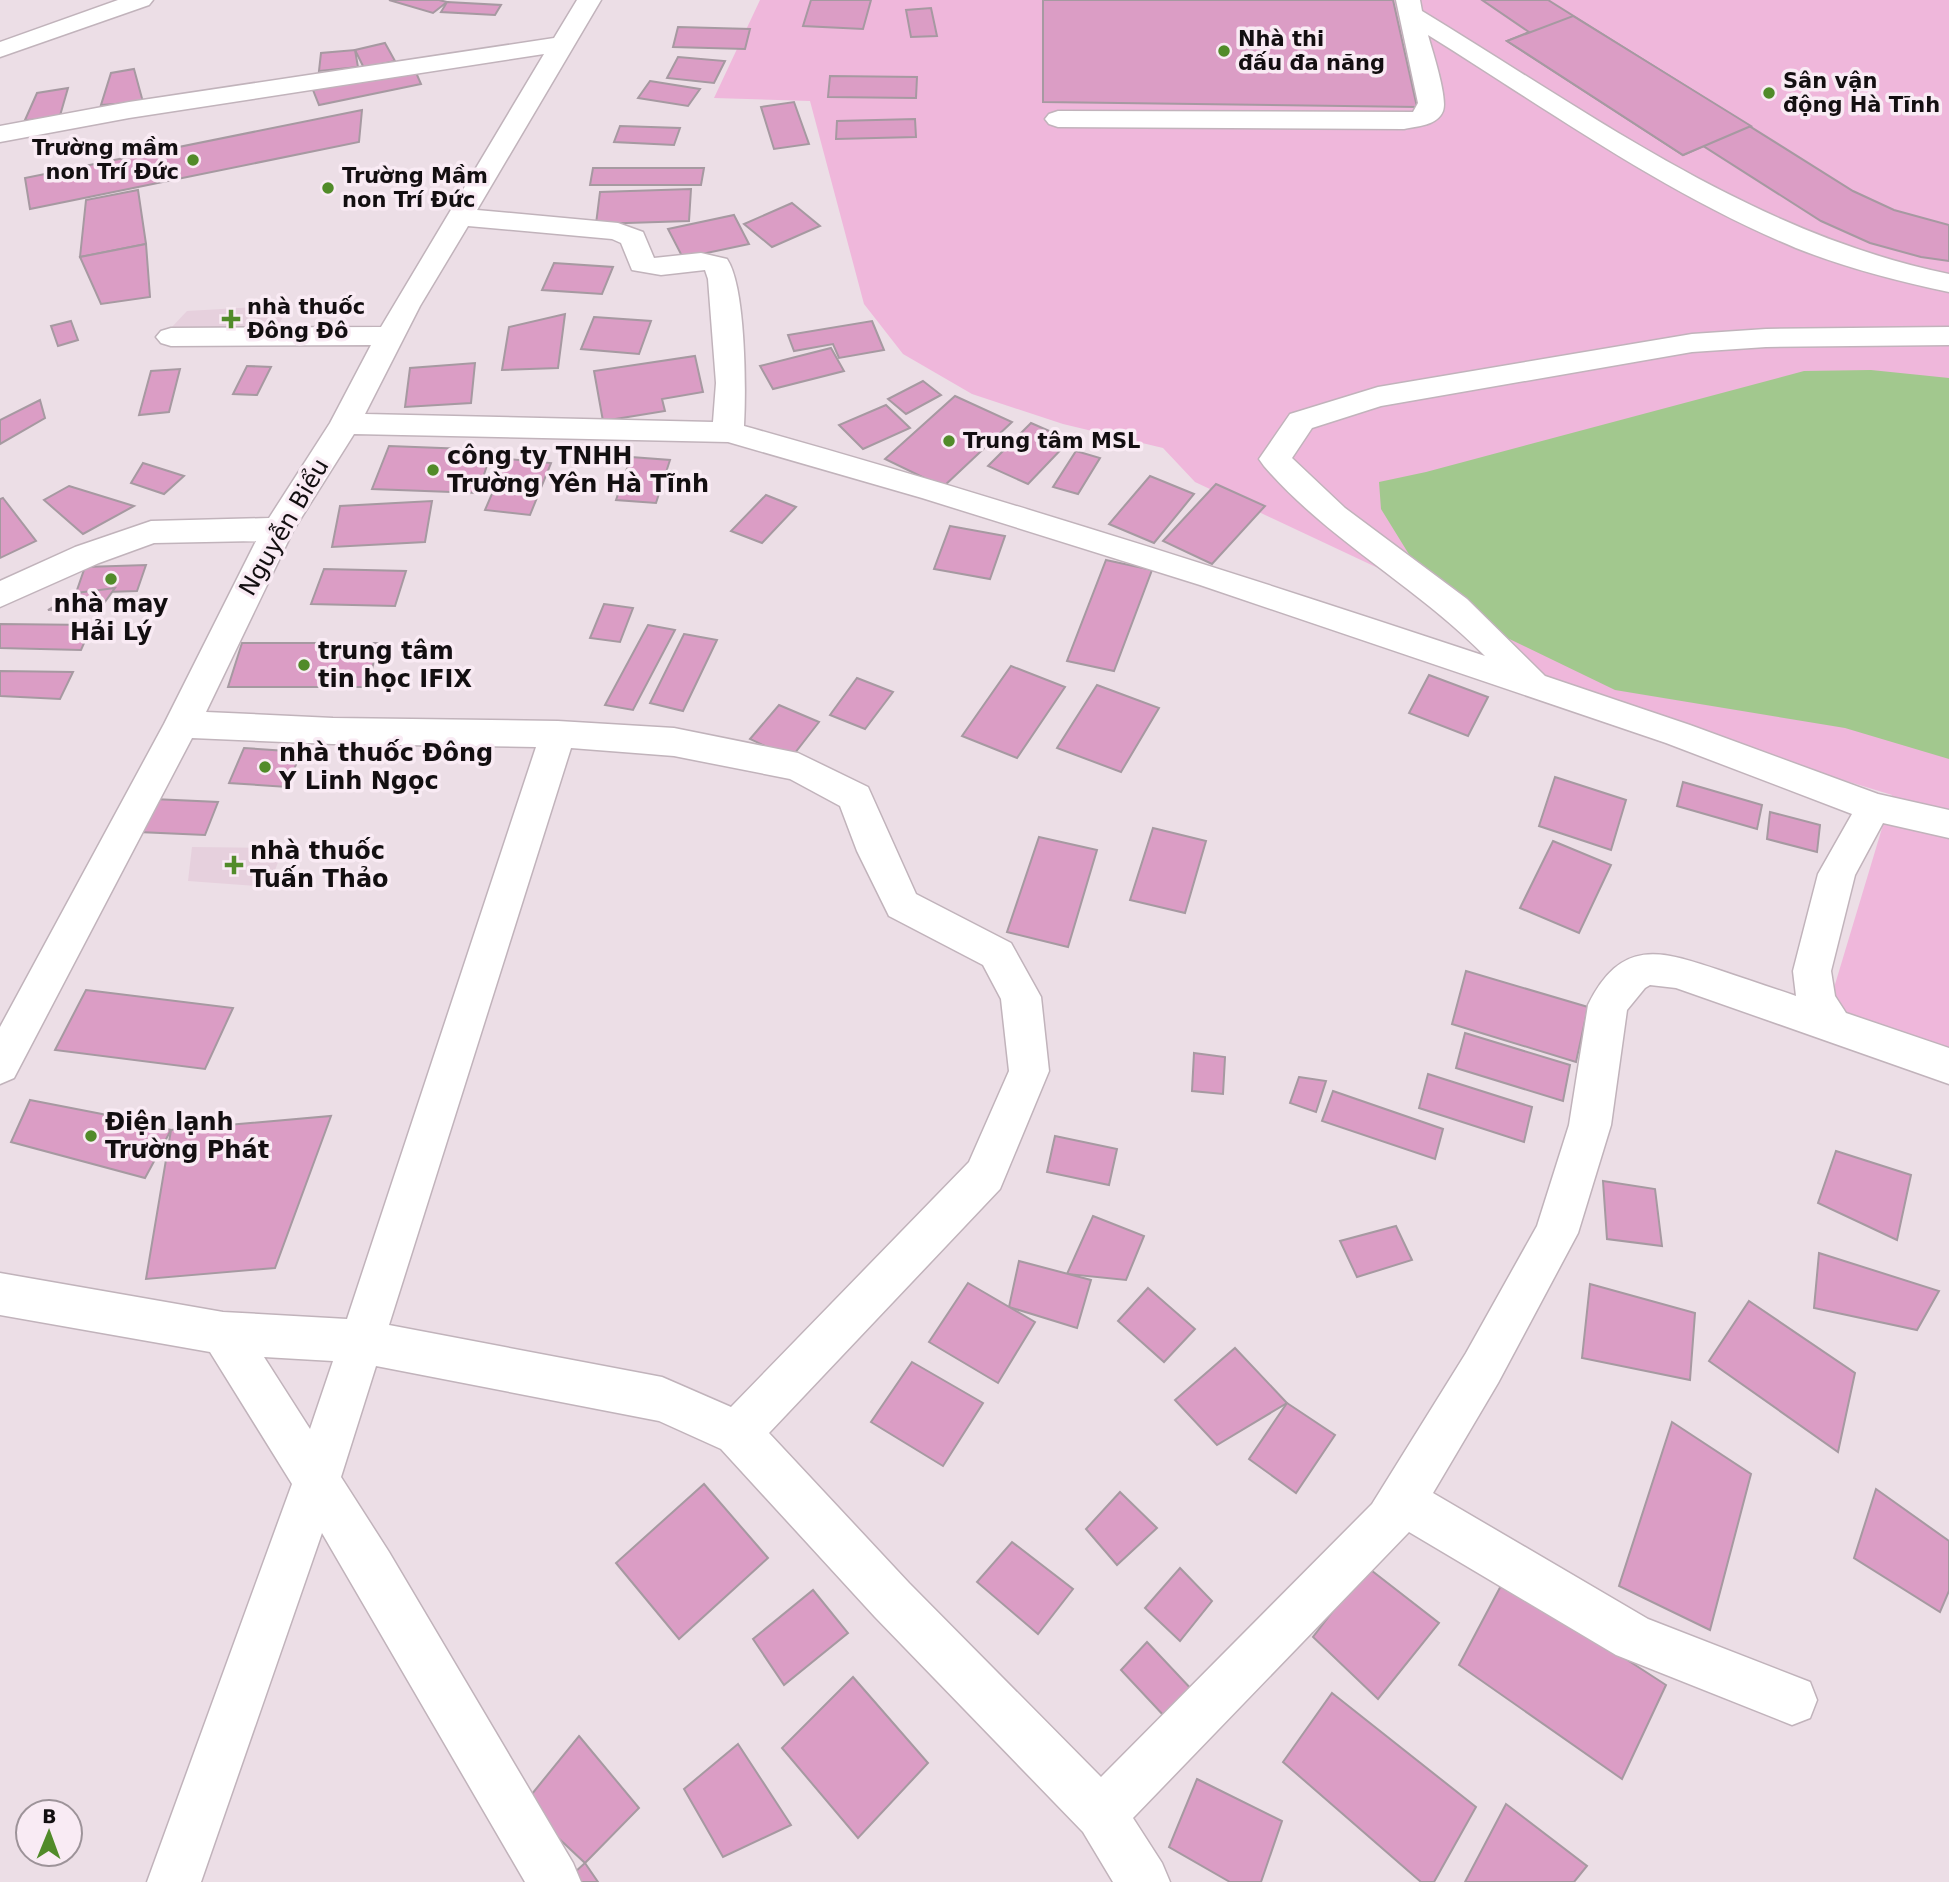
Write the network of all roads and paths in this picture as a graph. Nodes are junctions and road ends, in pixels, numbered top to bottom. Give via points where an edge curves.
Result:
1 (141, 0) edge
2 (589, 0) edge
3 (1410, 7) edge
4 (561, 44) junction
5 (0, 50) edge
6 (1058, 119) dead end
7 (1, 139) edge
8 (459, 217) junction
9 (1949, 283) edge
10 (391, 335) junction
11 (1949, 336) edge
12 (171, 337) dead end
13 (345, 424) junction
14 (728, 432) junction
15 (278, 529) junction
16 (0, 595) edge
17 (1536, 685) junction
18 (182, 724) junction
19 (558, 734) junction
20 (1874, 807) junction
21 (1949, 824) edge
22 (1832, 1024) junction
23 (0, 1066) edge
24 (1949, 1066) edge
25 (0, 1294) edge
26 (223, 1334) junction
27 (359, 1340) junction
28 (737, 1433) junction
29 (316, 1482) junction
30 (1401, 1501) junction
31 (1792, 1700) dead end
32 (1101, 1814) junction
33 (174, 1882) edge
34 (554, 1882) edge
35 (1143, 1882) edge

1 - 5 street
2 - 4 street, Nguyễn Biểu
3 - 6 street via 1431,103 1430,111 1421,118
3 - 9 street via 1674,178 1772,230 1898,275
4 - 7 street via 129,110
4 - 8 street, Nguyễn Biểu
8 - 10 street, Nguyễn Biểu
8 - 14 street via 618,231 633,238 642,264 649,267 717,265 731,383
10 - 12 street
10 - 13 street, Nguyễn Biểu
11 - 17 street via 1692,343 1377,397 1301,421 1275,459 1292,480 1447,600
13 - 14 street
13 - 15 street, Nguyễn Biểu
14 - 17 street via 973,502
15 - 16 street via 151,531
15 - 18 street, Nguyễn Biểu
17 - 20 street
18 - 19 street
18 - 23 street, Nguyễn Biểu
19 - 27 street
19 - 28 street via 674,742 798,768 855,797 902,905 997,954 1021,997 1029,1071 985,1175
20 - 21 street
20 - 22 street via 1838,874 1812,971 1816,1000
22 - 24 street
22 - 30 street via 1676,972 1649,969 1631,976 1608,1004 1590,1125 1556,1233 1482,1368
25 - 26 street
26 - 27 street
26 - 29 street
27 - 28 street via 662,1399
27 - 29 street
28 - 32 street
29 - 33 street
29 - 34 street via 372,1569
30 - 31 street via 1633,1638
30 - 32 street via 1389,1521
32 - 35 street

